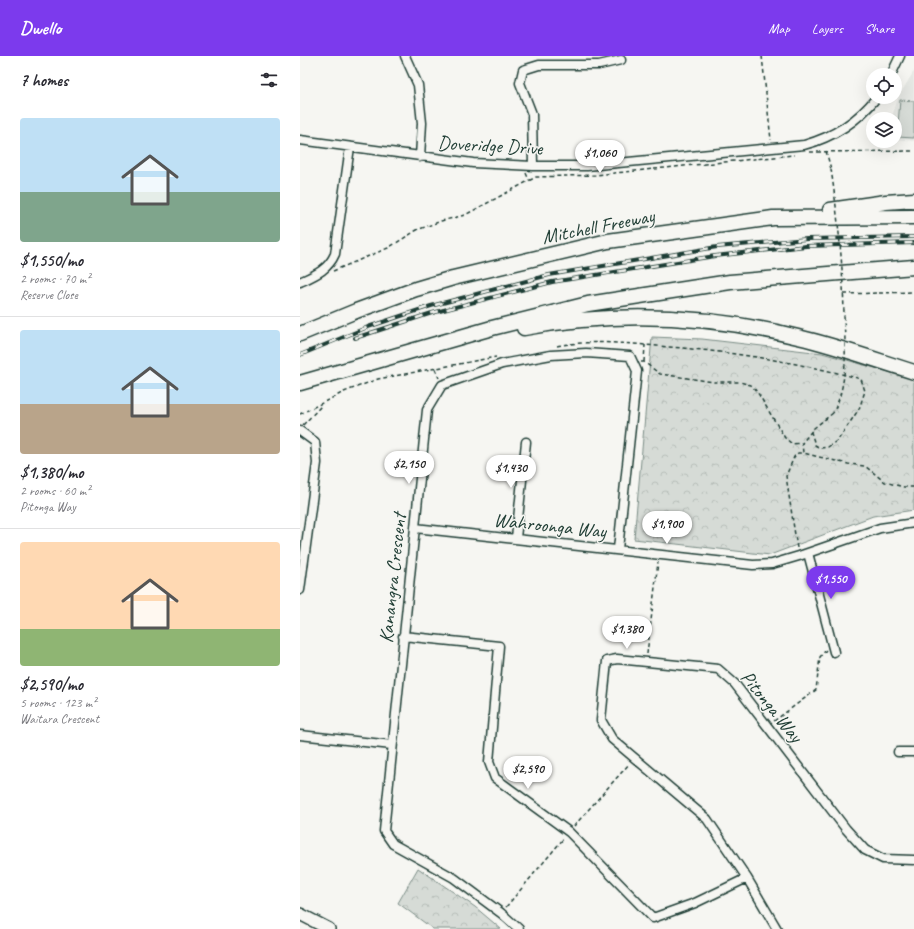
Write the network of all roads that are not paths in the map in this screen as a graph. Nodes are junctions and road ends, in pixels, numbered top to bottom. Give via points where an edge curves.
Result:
1 (405, 56) edge
2 (900, 56) edge
3 (621, 60) dead end
4 (894, 68) edge
5 (871, 104) edge
6 (300, 140) edge
7 (350, 147) junction
8 (420, 157) junction
9 (533, 166) junction
10 (914, 200) edge
11 (914, 217) edge
12 (773, 218) junction
13 (914, 267) edge
14 (300, 282) edge
15 (300, 334) edge
16 (450, 340) junction
17 (914, 372) edge
18 (300, 383) edge
19 (300, 430) edge
20 (526, 442) dead end
21 (914, 524) edge
22 (415, 528) junction
23 (516, 538) junction
24 (618, 549) junction
25 (808, 553) junction
26 (300, 585) edge
27 (403, 636) junction
28 (834, 652) dead end
29 (300, 735) edge
30 (392, 745) junction
31 (898, 752) dead end
32 (914, 752) edge
33 (914, 860) edge
34 (747, 878) junction
35 (300, 914) edge
36 (300, 922) edge
37 (314, 929) edge
38 (329, 929) edge
39 (519, 929) edge
40 (777, 929) edge

1 - 8 street via 418,85 422,123
2 - 4 street
3 - 9 street via 599,65 539,65 523,70 520,83 532,114
5 - 9 street, Doveridge Drive via 857,119 832,134 804,145 587,166
6 - 7 street, Doveridge Drive
7 - 8 street, Doveridge Drive
7 - 14 street via 336,248 330,263 318,274
8 - 9 street, Doveridge Drive
10 - 12 highway
11 - 12 highway, Mitchell Freeway
12 - 15 highway, Mitchell Freeway via 608,241 538,257 416,289 356,310
13 - 16 highway via 730,282 617,299 555,311
16 - 17 highway via 594,319 700,319 799,337
16 - 18 highway
19 - 26 street via 315,442 317,463
20 - 23 street
21 - 25 street, Wahroonga Way via 880,528
22 - 23 street, Wahroonga Way
22 - 24 street, Kanangra Crescent via 427,410 442,385 502,364 551,355 586,353 630,356 637,371
22 - 27 street, Kanangra Crescent
23 - 24 street, Wahroonga Way
24 - 25 street, Wahroonga Way via 753,565 772,564
25 - 28 street
27 - 30 street, Kanangra Crescent
27 - 34 street via 499,646 489,762 495,778 569,832 653,918 695,903
29 - 30 street
30 - 39 street, Kanangra Crescent via 384,831 393,844 454,878
31 - 32 street
33 - 34 street, Pitonga Way via 884,859 865,850 846,829 735,684 718,669 646,661 607,661 601,720 612,739 707,819
34 - 40 street, Pitonga Way
35 - 38 main road
36 - 37 main road

